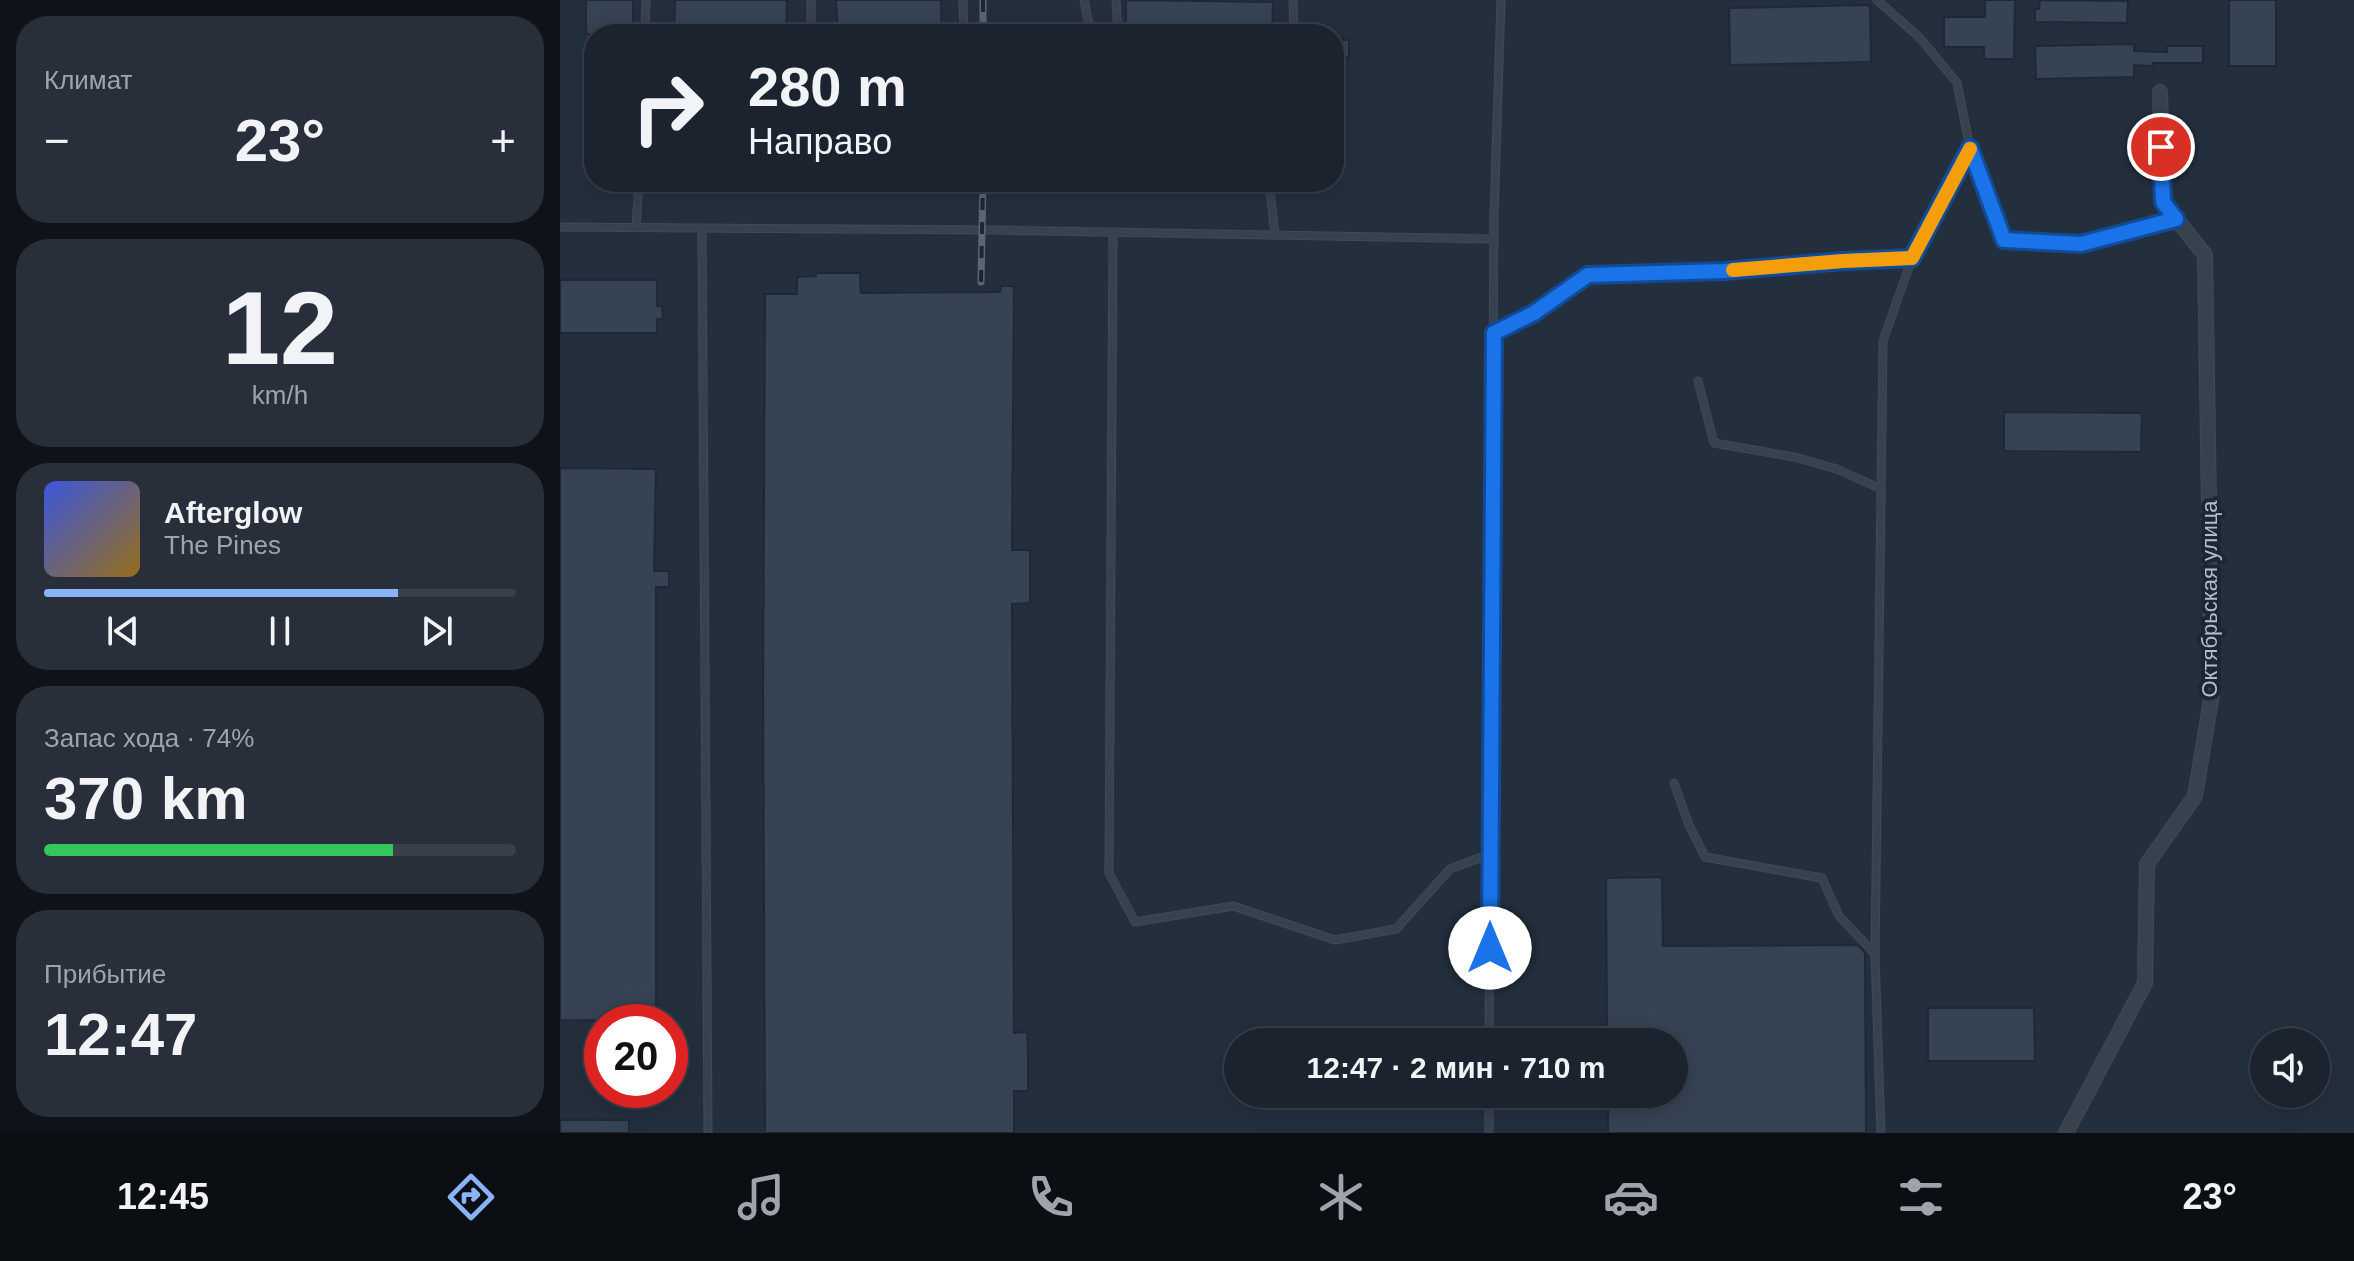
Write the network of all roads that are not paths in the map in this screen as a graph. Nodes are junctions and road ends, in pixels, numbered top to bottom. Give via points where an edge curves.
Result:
1 (646, 0) edge
2 (811, 0) edge
3 (963, 0) edge
4 (1084, 0) edge
5 (1116, 0) edge
6 (1293, 0) edge
7 (1501, 0) edge
8 (1877, 0) edge
9 (645, 24) edge
10 (811, 24) edge
11 (964, 24) edge
12 (1089, 24) edge
13 (1117, 24) edge
14 (1294, 24) edge
15 (2160, 92) dead end
16 (1970, 148) junction
17 (638, 192) edge
18 (1270, 192) edge
19 (2176, 219) junction
20 (560, 227) edge
21 (636, 227) junction
22 (702, 228) junction
23 (1113, 232) junction
24 (1275, 235) junction
25 (1494, 239) junction
26 (1912, 258) junction
27 (1494, 333) junction
28 (1698, 381) dead end
29 (1881, 489) junction
30 (1674, 783) dead end
31 (1490, 854) junction
32 (1875, 954) junction
33 (1489, 1028) edge
34 (1489, 1108) edge
35 (708, 1133) edge
36 (1489, 1133) edge
37 (1881, 1133) edge
38 (2066, 1133) edge

1 - 9 lane
2 - 10 lane
3 - 11 lane
4 - 12 lane
5 - 13 lane
6 - 14 lane
7 - 25 lane
8 - 16 lane via 1920,38 1957,83
15 - 19 street, Октябрьская улица via 2163,202
16 - 19 lane via 2004,240 2081,244
16 - 26 lane
17 - 21 lane
18 - 24 lane
19 - 38 street, Октябрьская улица via 2205,255 2212,694 2195,796 2147,864 2145,983
20 - 21 lane
21 - 22 lane
22 - 23 lane
22 - 35 lane
23 - 24 lane
23 - 31 lane via 1109,873 1135,922 1233,906 1335,940 1396,929 1450,869
24 - 25 lane
25 - 27 lane
26 - 27 lane via 1588,275
26 - 29 lane via 1883,341
27 - 31 lane
28 - 29 lane via 1714,443 1794,457
29 - 32 lane
30 - 32 lane via 1705,857 1822,878 1839,916
31 - 33 lane
32 - 37 lane
34 - 36 lane

